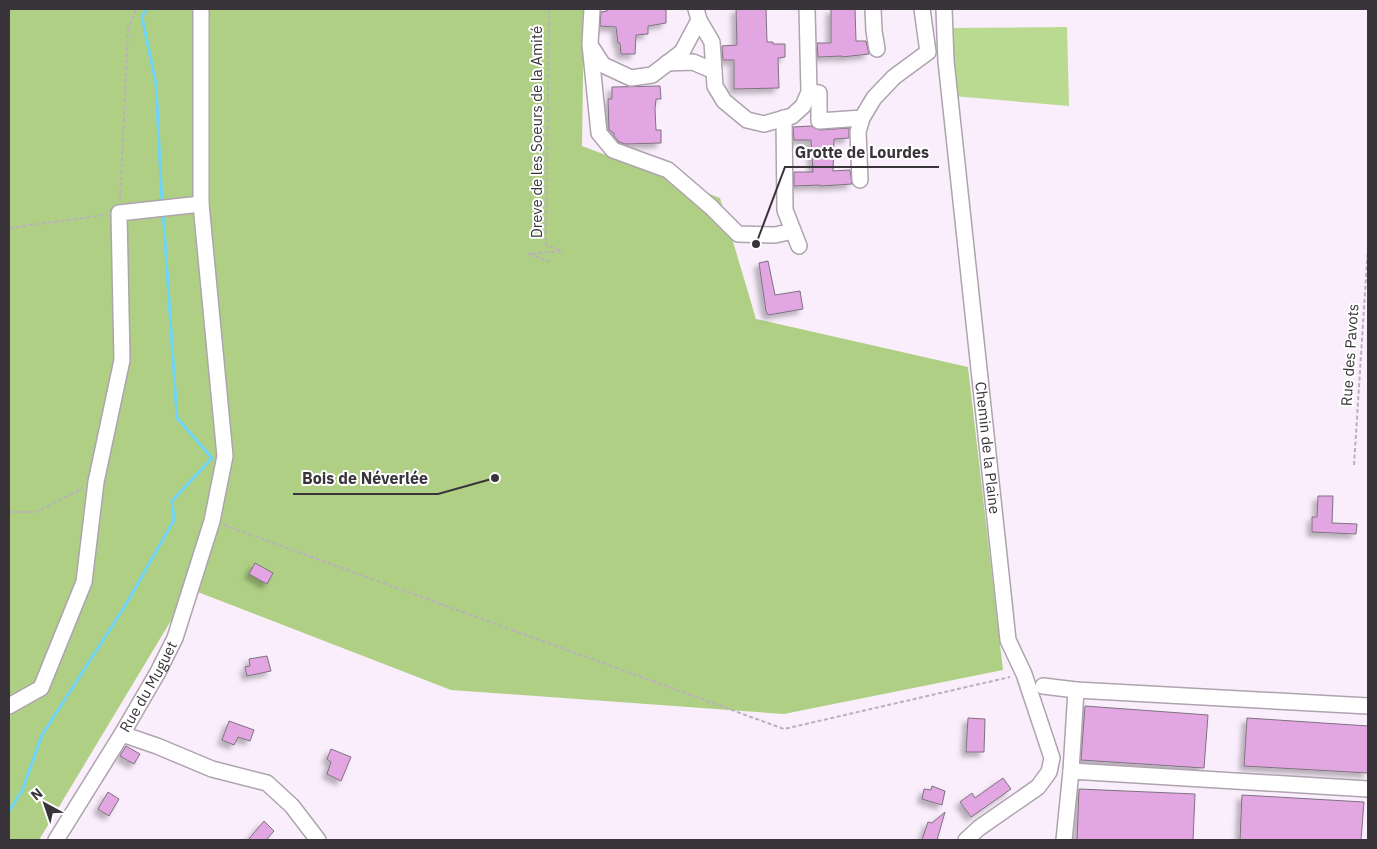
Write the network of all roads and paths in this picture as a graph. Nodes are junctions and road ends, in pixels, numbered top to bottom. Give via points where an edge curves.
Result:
1 (136, 9) edge
2 (201, 9) edge
3 (549, 9) edge
4 (592, 9) edge
5 (807, 9) edge
6 (873, 9) edge
7 (922, 9) edge
8 (944, 9) edge
9 (697, 14) edge
10 (590, 44) junction
11 (877, 50) dead end
12 (667, 63) junction
13 (714, 72) junction
14 (809, 92) junction
15 (784, 118) junction
16 (862, 118) junction
17 (860, 180) dead end
18 (201, 204) junction
19 (119, 213) junction
20 (9, 228) edge
21 (793, 231) junction
22 (798, 246) dead end
23 (1368, 246) edge
24 (550, 262) dead end
25 (1354, 465) dead end
26 (96, 482) junction
27 (9, 512) edge
28 (212, 521) junction
29 (1024, 674) junction
30 (1043, 686) dead end
31 (1076, 690) junction
32 (9, 706) edge
33 (1368, 706) edge
34 (122, 734) junction
35 (1071, 771) junction
36 (1368, 789) edge
37 (56, 840) edge
38 (318, 840) edge
39 (966, 840) edge
40 (1064, 840) edge

1 - 19 path via 128,29
2 - 18 street, Rue du Muguet
3 - 24 path, Dreve de les Soeurs de la Amité via 546,244 562,251 529,254
4 - 10 street
5 - 14 street
6 - 11 street
7 - 16 street via 928,52 894,77 874,98
8 - 29 street, Chemin de la Plaine via 946,61 1008,640
9 - 12 street via 682,52
9 - 13 street via 712,42
10 - 12 street via 603,65 631,78 652,75
10 - 21 street via 599,133 613,150 668,170 738,234 775,235
12 - 13 street via 694,62
13 - 15 street via 716,86 724,101 747,120 764,124
14 - 15 street via 803,106 792,116
14 - 16 street via 819,93 819,121
15 - 21 street via 785,210
16 - 17 street via 858,132
18 - 19 street
18 - 28 street, Rue du Muguet via 225,456
19 - 20 path
19 - 26 street via 122,360
21 - 22 street
23 - 25 path, Rue des Pavots
26 - 27 path via 36,512
26 - 32 street via 84,582 41,688
28 - 29 path via 784,729
28 - 34 street, Rue du Muguet via 175,638
29 - 39 street, Chemin de la Plaine via 1052,758 1049,772 1038,787
30 - 31 street
31 - 33 street
31 - 35 street
34 - 37 street, Rue du Muguet
34 - 38 street via 212,769 267,783 292,806
35 - 36 street
35 - 40 street

